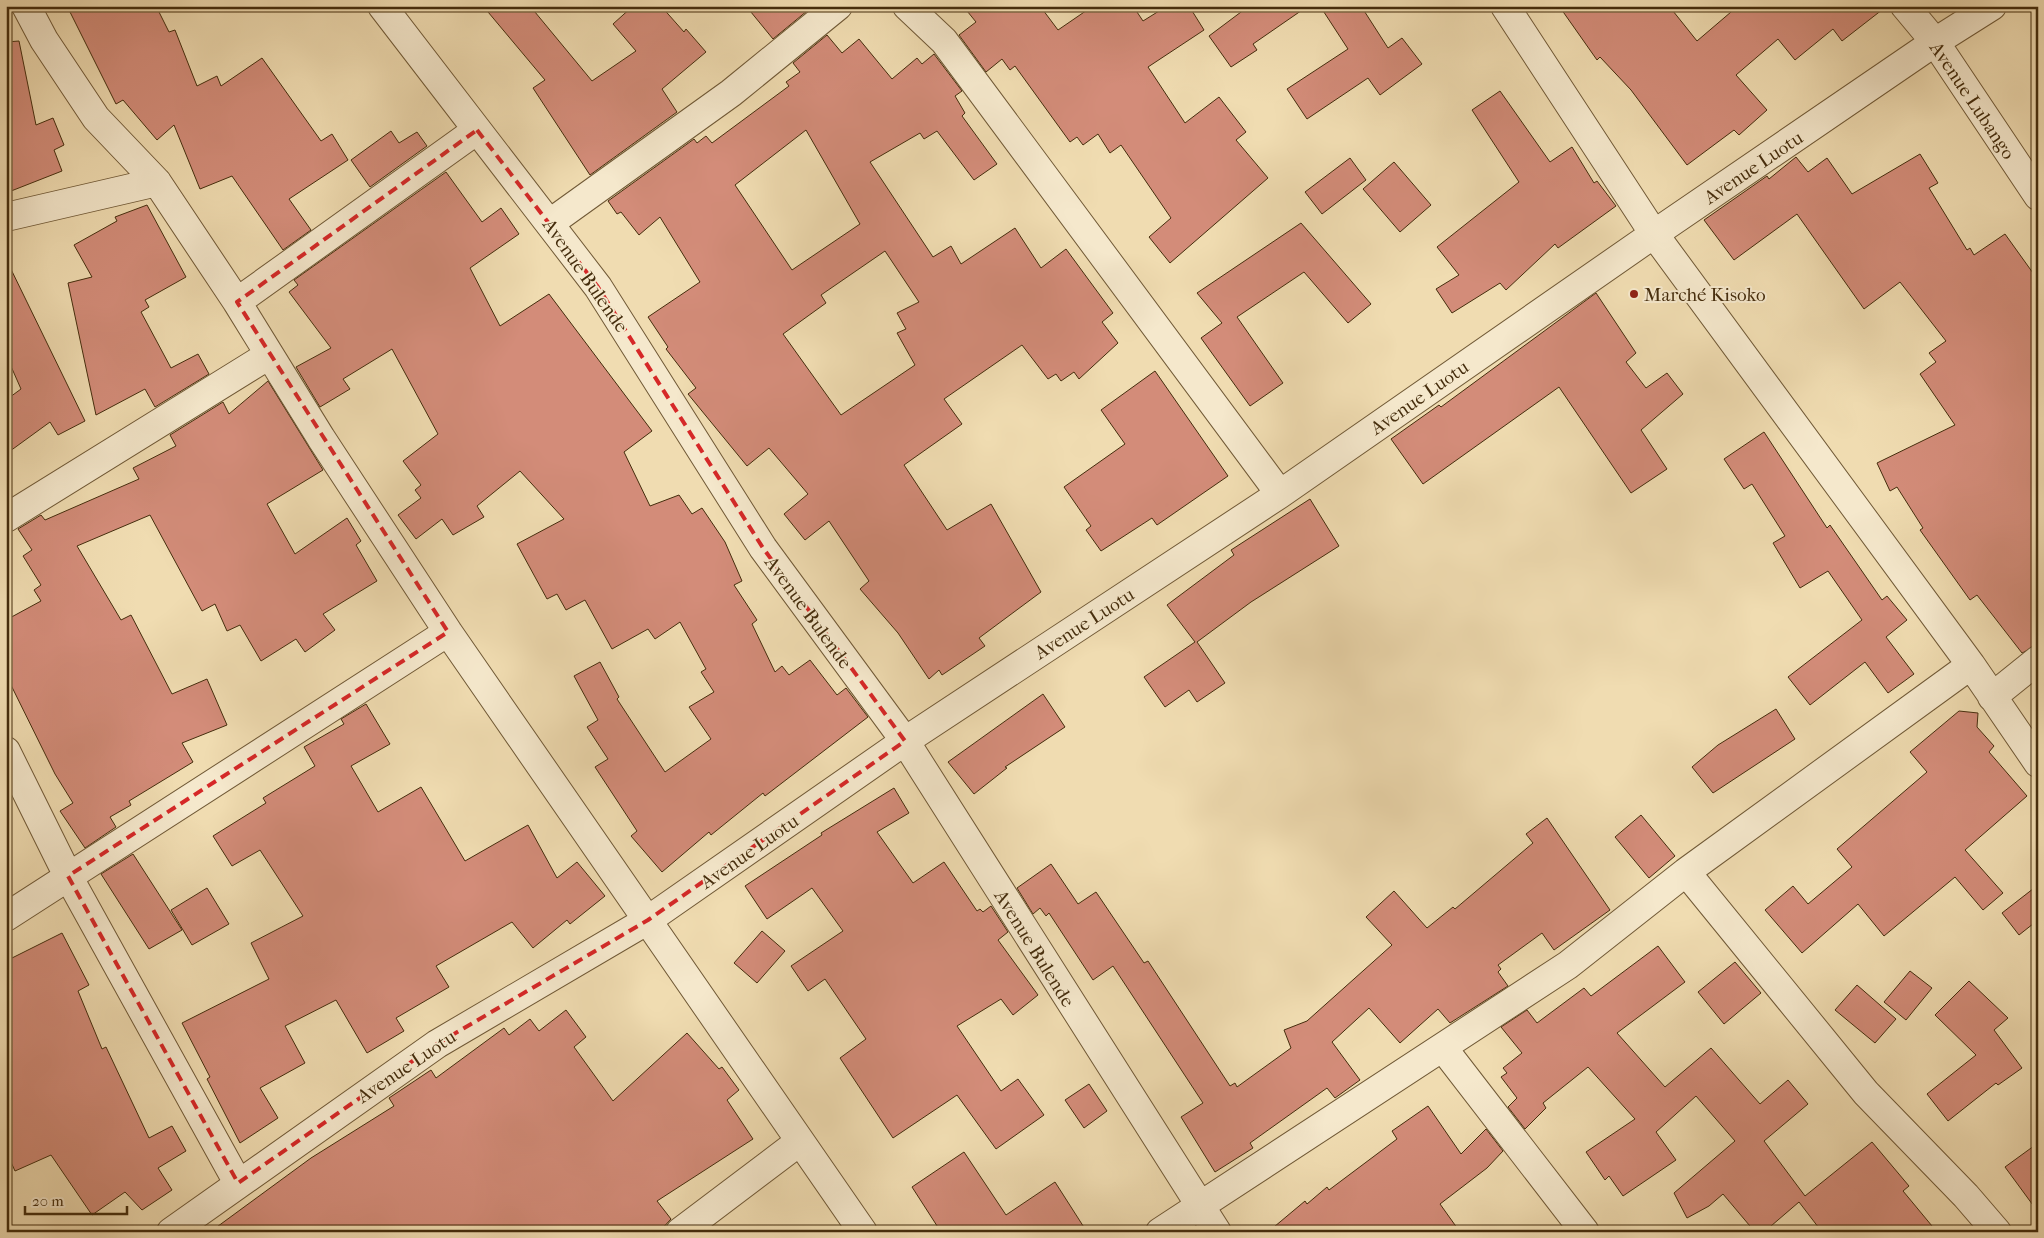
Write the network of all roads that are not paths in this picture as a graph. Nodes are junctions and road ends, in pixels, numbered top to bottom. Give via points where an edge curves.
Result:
1 (26, 6) edge
2 (382, 6) edge
3 (907, 6) edge
4 (1505, 6) edge
5 (1905, 6) edge
6 (1992, 6) edge
7 (830, 9) edge
8 (1935, 42) junction
9 (477, 130) junction
10 (157, 182) junction
11 (2038, 196) edge
12 (6, 217) edge
13 (550, 223) junction
14 (1654, 234) junction
15 (237, 302) junction
16 (269, 355) junction
17 (1280, 494) junction
18 (6, 518) edge
19 (448, 632) junction
20 (2038, 660) edge
21 (1971, 665) junction
22 (1992, 696) junction
23 (904, 741) junction
24 (6, 751) edge
25 (2038, 763) edge
26 (1686, 872) junction
27 (68, 876) junction
28 (6, 917) edge
29 (648, 920) junction
30 (1443, 1048) junction
31 (799, 1142) junction
32 (238, 1183) junction
33 (1198, 1206) junction
34 (171, 1232) edge
35 (680, 1232) edge
36 (863, 1232) edge
37 (1160, 1232) edge
38 (1216, 1232) edge
39 (1586, 1232) edge
40 (1997, 1232) edge

1 - 10 street via 44,40 96,118
2 - 9 street, Avenue Bulende
3 - 17 street via 944,41
4 - 14 street
5 - 8 street, Avenue Lubango
6 - 8 street, Avenue Luotu
7 - 13 street via 731,93
8 - 11 street, Avenue Lubango
8 - 14 street, Avenue Luotu
9 - 13 street, Avenue Bulende
9 - 15 street
10 - 12 street
10 - 15 street
13 - 23 street, Avenue Bulende via 598,286 763,548
14 - 17 street, Avenue Luotu
14 - 21 street
15 - 16 street
16 - 18 street
16 - 19 street
17 - 23 street, Avenue Luotu
19 - 27 street
19 - 29 street
20 - 22 street
21 - 22 street
21 - 26 street
22 - 25 street
23 - 29 street, Avenue Luotu
23 - 33 street, Avenue Bulende
24 - 27 street
26 - 30 street via 1568,965
26 - 40 street via 1866,1093
27 - 28 street
27 - 32 street
29 - 31 street
29 - 32 street, Avenue Luotu via 437,1044
30 - 33 street
30 - 39 street
31 - 35 street
31 - 36 street
32 - 34 street, Avenue Luotu
33 - 37 street
33 - 38 street, Avenue Bulende

